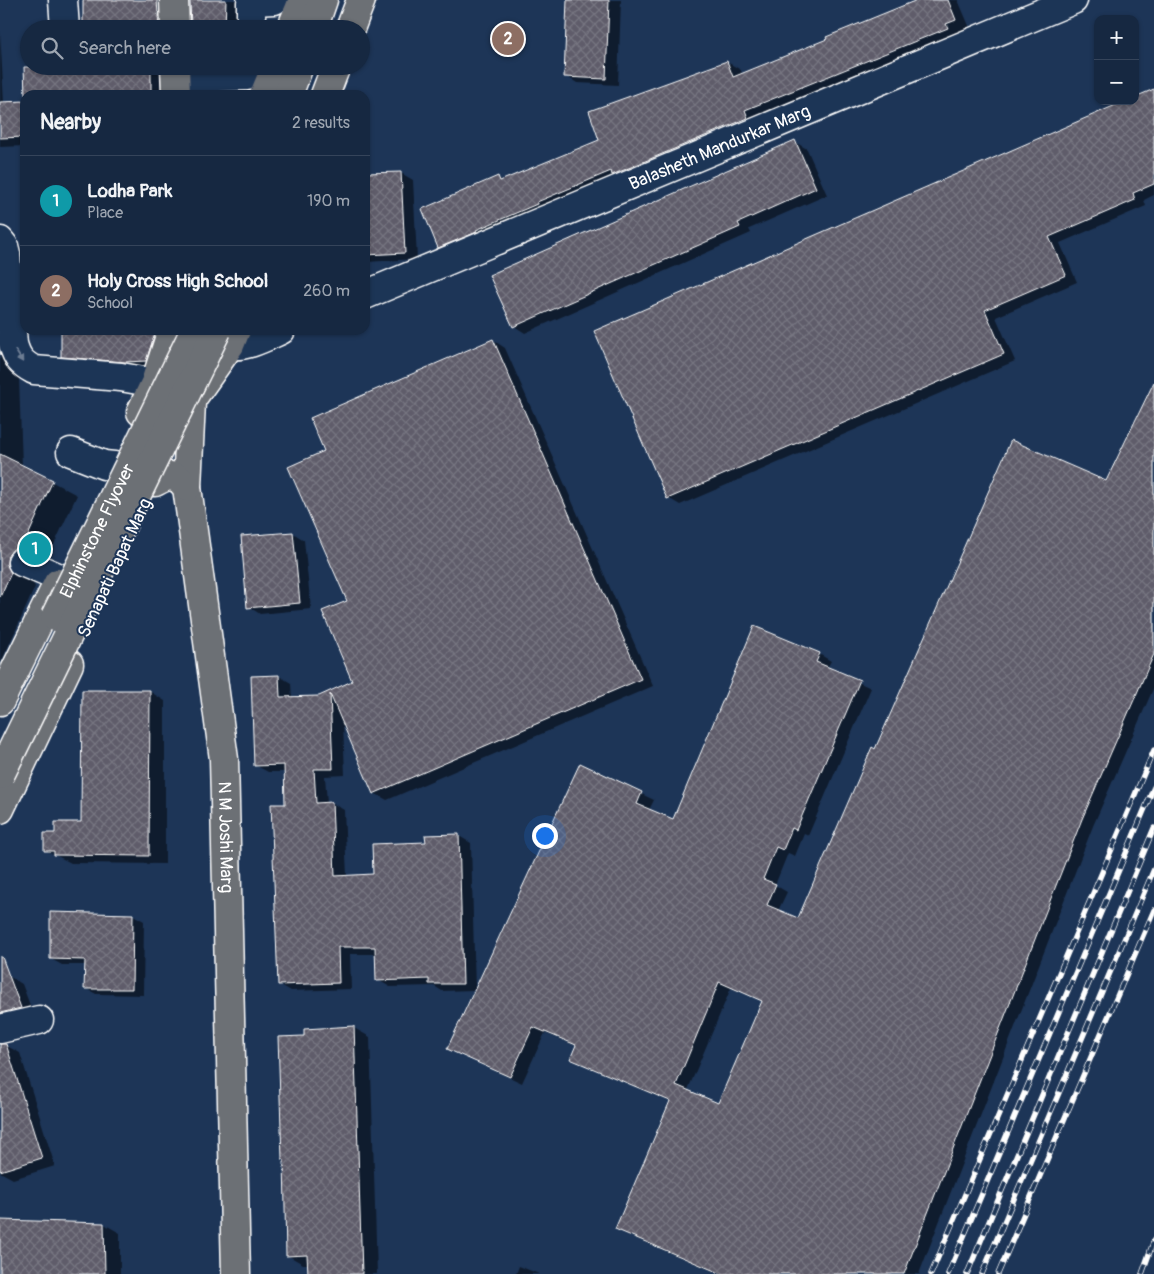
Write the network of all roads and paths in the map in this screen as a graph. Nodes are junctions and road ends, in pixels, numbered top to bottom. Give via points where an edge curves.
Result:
1 (63, 0) edge
2 (174, 0) edge
3 (274, 0) edge
4 (303, 0) edge
5 (323, 0) edge
6 (344, 0) edge
7 (361, 0) edge
8 (1073, 0) edge
9 (1038, 6) edge
10 (64, 20) edge
11 (174, 20) edge
12 (250, 20) edge
13 (295, 20) edge
14 (316, 20) edge
15 (336, 20) edge
16 (353, 20) edge
17 (251, 75) edge
18 (272, 75) edge
19 (296, 75) edge
20 (316, 75) edge
21 (333, 75) edge
22 (180, 80) edge
23 (266, 90) edge
24 (290, 90) edge
25 (311, 90) edge
26 (327, 90) edge
27 (0, 241) edge
28 (370, 293) edge
29 (184, 335) edge
30 (185, 335) edge
31 (185, 335) edge
32 (226, 335) edge
33 (226, 335) edge
34 (229, 335) edge
35 (268, 335) edge
36 (155, 382) junction
37 (190, 402) junction
38 (71, 452) dead end
39 (114, 466) junction
40 (155, 482) junction
41 (187, 488) junction
42 (19, 568) dead end
43 (57, 584) junction
44 (0, 701) edge
45 (0, 731) edge
46 (0, 774) edge
47 (0, 809) edge
48 (39, 1020) dead end
49 (0, 1029) edge
50 (236, 1274) edge

1 - 10 street
2 - 11 main road
3 - 12 street via 251,2
4 - 13 main road
5 - 14 main road
6 - 15 main road
7 - 16 main road
8 - 9 street, Balasheth Mandurkar Marg
9 - 28 street, Balasheth Mandurkar Marg
17 - 22 street
18 - 23 main road
19 - 24 main road
20 - 25 main road
21 - 26 main road
27 -> 36 street via 6,254 13,344 25,365 34,370
29 - 36 main road
30 - 37 main road, N M Joshi Marg
31 - 45 main road, Elphinstone Flyover, bridge
32 - 37 main road, Senapati Bapat Marg
33 - 46 main road, Elphinstone Flyover, bridge
34 - 35 street via 246,344
36 - 37 street
36 - 39 main road
37 - 40 main road, Senapati Bapat Marg
37 - 41 main road, N M Joshi Marg
38 - 39 street
39 - 40 main road
39 - 43 main road
40 - 41 main road via 172,476
40 - 47 main road, Senapati Bapat Marg
41 - 50 main road, N M Joshi Marg via 224,759
42 - 43 street
43 - 44 main road
48 - 49 street

